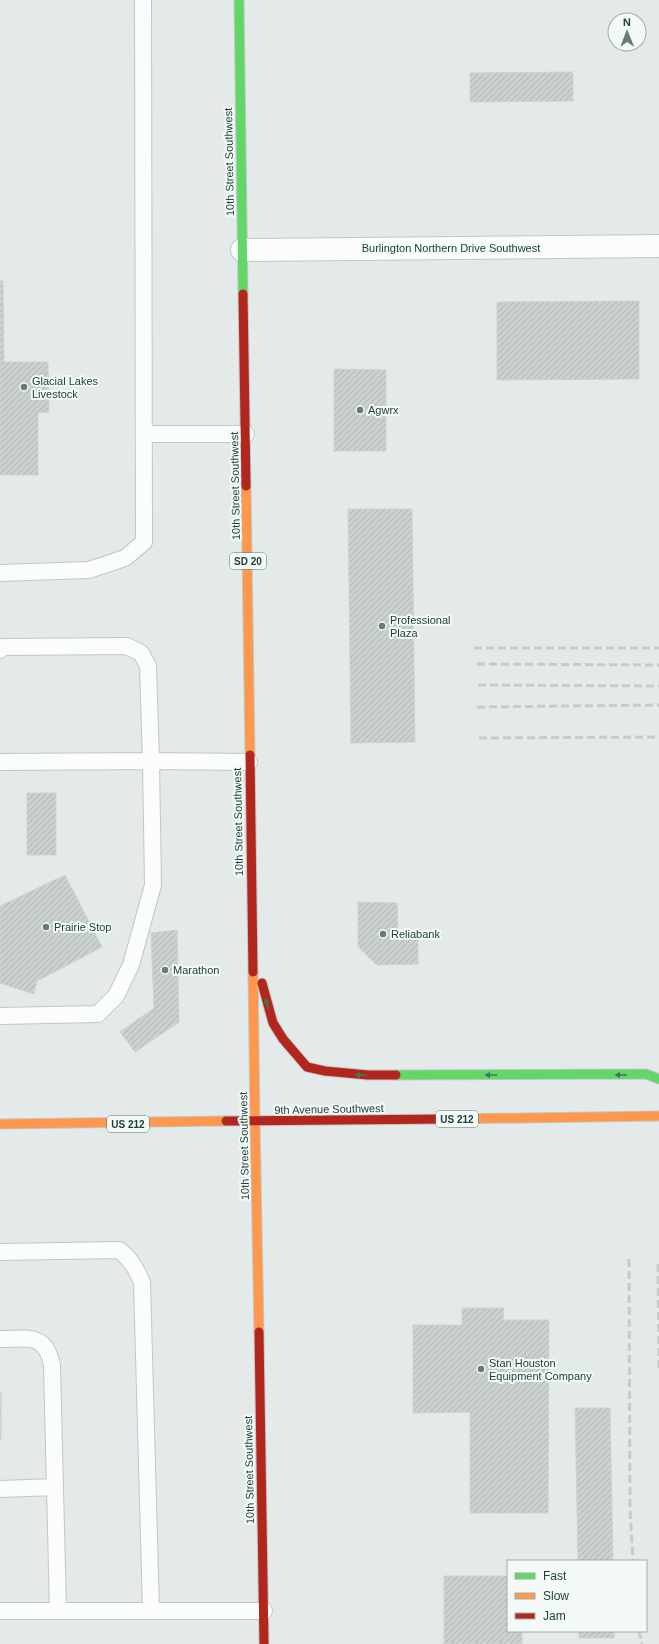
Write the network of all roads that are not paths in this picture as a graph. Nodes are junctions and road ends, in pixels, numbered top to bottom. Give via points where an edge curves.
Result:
1 (143, 0) edge
2 (239, 0) edge
3 (659, 246) edge
4 (242, 250) junction
5 (144, 434) junction
6 (246, 434) junction
7 (0, 573) edge
8 (0, 650) edge
9 (152, 761) junction
10 (0, 762) edge
11 (249, 762) junction
12 (253, 954) junction
13 (0, 1016) edge
14 (659, 1080) edge
15 (659, 1116) edge
16 (255, 1122) junction
17 (0, 1124) edge
18 (0, 1252) edge
19 (0, 1339) edge
20 (55, 1487) junction
21 (0, 1489) edge
22 (0, 1611) edge
23 (58, 1611) junction
24 (151, 1611) junction
25 (264, 1611) junction
26 (264, 1644) edge

1 - 5 lane
2 - 4 main road, 10th Street Southwest / SD 20
3 - 4 street, Burlington Northern Drive Southwest
4 - 6 main road, 10th Street Southwest / SD 20
5 - 6 lane
5 - 7 lane via 144,542 125,558 89,570
6 - 11 main road, 10th Street Southwest / SD 20
8 - 9 lane via 3,647 127,646 141,652 148,666
9 - 10 lane
9 - 11 lane
9 - 13 lane via 153,885 131,965 116,996 98,1014
11 - 12 main road, 10th Street Southwest / SD 20
14 -> 12 main road via 646,1074 368,1075 307,1067 282,1039 273,1023
12 - 16 main road, 10th Street Southwest / SD 20
15 - 16 main road, 9th Avenue Southwest / US 212
16 - 17 main road, 9th Avenue Southwest / US 212
16 - 25 main road, 10th Street Southwest
18 - 24 lane via 119,1250 128,1257 137,1270 142,1282
19 - 20 lane via 33,1339 40,1341 49,1353 52,1365
20 - 21 lane
20 - 23 lane
22 - 23 lane
23 - 24 lane
24 - 25 lane
25 - 26 main road, 10th Street Southwest

